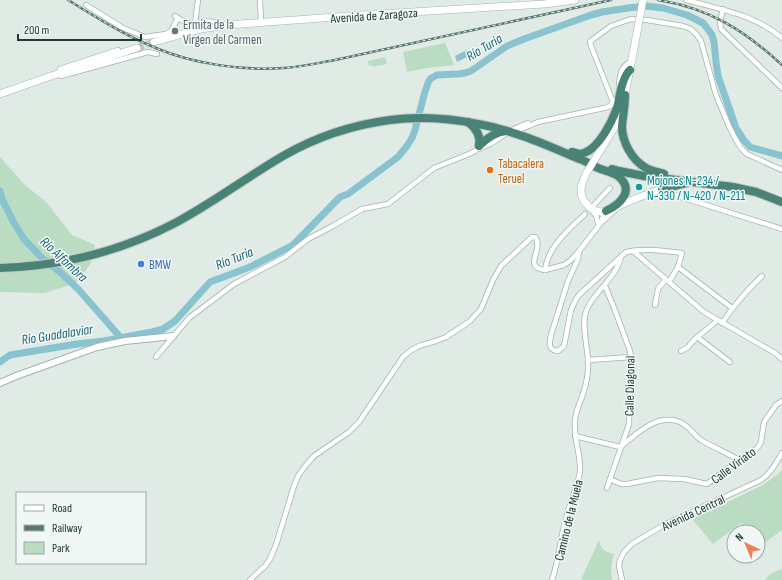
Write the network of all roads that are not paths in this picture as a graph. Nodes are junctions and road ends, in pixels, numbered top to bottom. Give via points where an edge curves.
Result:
1 (198, 0) edge
2 (260, 0) edge
3 (575, 0) edge
4 (643, 0) edge
5 (686, 0) edge
6 (523, 2) edge
7 (86, 5) dead end
8 (723, 9) junction
9 (195, 23) junction
10 (261, 23) junction
11 (220, 26) junction
12 (782, 38) edge
13 (154, 42) tunnel mouth
14 (137, 48) tunnel mouth
15 (118, 50) dead end
16 (157, 54) dead end
17 (632, 60) junction
18 (630, 70) junction
19 (60, 73) junction
20 (782, 88) edge
21 (0, 94) edge
22 (625, 95) junction
23 (613, 102) junction
24 (468, 122) junction
25 (510, 132) junction
26 (528, 138) junction
27 (477, 149) junction
28 (580, 159) junction
29 (782, 170) edge
30 (680, 180) junction
31 (691, 181) junction
32 (610, 188) dead end
33 (662, 189) junction
34 (782, 202) edge
35 (623, 204) junction
36 (589, 208) junction
37 (604, 211) junction
38 (598, 225) junction
39 (782, 229) edge
40 (579, 251) junction
41 (632, 251) junction
42 (621, 256) junction
43 (678, 267) junction
44 (0, 268) edge
45 (545, 270) junction
46 (762, 276) dead end
47 (668, 281) junction
48 (605, 286) junction
49 (655, 305) dead end
50 (732, 308) junction
51 (720, 321) junction
52 (173, 336) junction
53 (697, 337) junction
54 (681, 351) dead end
55 (156, 357) dead end
56 (631, 357) junction
57 (782, 359) edge
58 (588, 360) junction
59 (730, 362) dead end
60 (0, 383) edge
61 (782, 401) edge
62 (575, 436) junction
63 (620, 447) junction
64 (782, 453) edge
65 (739, 460) junction
66 (610, 479) junction
67 (607, 488) dead end
68 (250, 580) edge
69 (552, 580) edge
70 (622, 580) edge

1 - 9 street
2 - 10 street
3 - 6 main road, Avenida de Zaragoza via 544,4
4 - 17 main road, bridge
5 - 8 street
6 - 10 main road, Avenida de Zaragoza
7 - 9 street, Avenida de Zaragoza via 123,28 145,37 166,34 177,17 189,24
8 - 12 street via 762,25
8 - 20 street via 721,29
9 - 11 street, Avenida de Zaragoza via 214,21
10 - 11 main road, Avenida de Zaragoza
11 - 13 main road, Avenida de Zaragoza
14 - 19 main road
15 - 19 street via 60,69
16 - 19 street via 148,52 61,76
17 - 18 main road
17 - 23 street via 622,69
18 - 22 main road
18 - 26 highway via 625,76 611,121 596,146 586,153 580,154
19 - 21 main road
22 - 30 highway via 622,131 628,150 636,161 646,168
22 - 36 main road, bridge via 617,122 582,183 581,192
23 - 25 street via 604,108 538,122
23 - 29 street via 591,46 592,40 603,30 631,19 688,27 695,32 700,41 716,95 734,138 747,154
24 - 25 highway
24 - 27 highway via 478,134 480,142
24 - 44 highway via 431,117 410,118 367,124 338,132 312,141 284,156 203,208 151,235 101,253 60,262
25 - 26 highway
25 - 27 highway via 497,133
26 - 28 highway
27 - 52 street via 434,168 388,204 362,209 234,284 189,318
28 - 30 highway via 619,171
28 - 37 highway via 618,176 624,184 622,199 616,206
30 - 31 highway
31 - 33 highway
31 - 34 highway via 756,192
32 - 36 street
33 - 35 main road
33 - 39 street
35 - 37 main road
35 - 38 street
36 - 37 main road
36 - 38 street via 596,216
36 - 45 street via 553,249
37 - 38 street
38 - 40 street
40 - 42 street via 550,341 551,349 558,351 564,346 576,299
40 - 45 street via 567,263
41 - 42 street
41 - 43 street via 650,250 682,254
41 - 47 street
42 - 48 street, Camino de la Muela via 620,264
43 - 47 street
43 - 50 street
45 - 68 street via 535,266 538,242 532,237 501,266 476,316 446,337 415,348 403,357 359,422 350,432 314,456 298,476 270,559
46 - 50 street
47 - 49 street via 658,289
47 - 51 street via 704,312
48 - 56 street, Calle Diagonal
48 - 58 street, Camino de la Muela via 589,306 585,317
50 - 51 street
51 - 53 street
51 - 57 street
52 - 55 street
52 - 60 street via 97,347
53 - 54 street
53 - 59 street
56 - 58 street
56 - 63 street, Calle Diagonal via 629,424
58 - 62 street, Camino de la Muela via 585,389 575,418
61 - 65 street, Calle Viriato via 764,422 758,447
62 - 63 street
62 - 69 street, Camino de la Muela via 579,478 566,518
63 - 65 street via 651,423 670,420 680,422 701,439
63 - 66 street, Calle Diagonal
64 - 70 street, Avenida Central via 772,470 761,480 632,544 620,560
65 - 66 street, Calle Viriato via 707,484 665,478 621,484
66 - 67 street, Calle Diagonal

